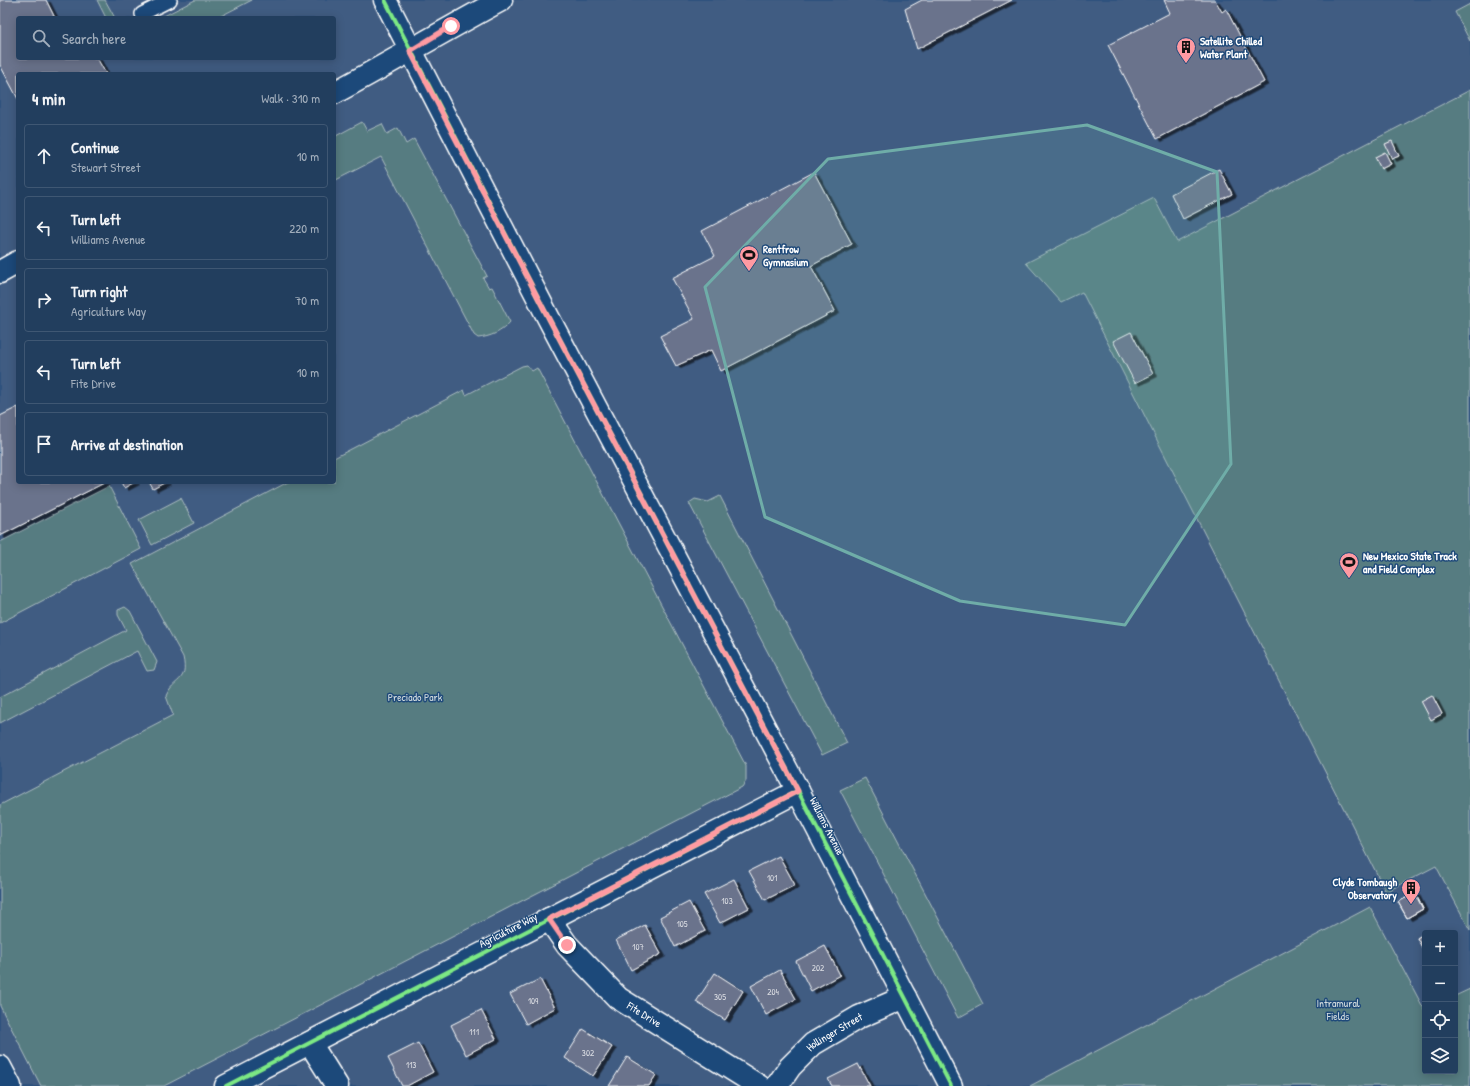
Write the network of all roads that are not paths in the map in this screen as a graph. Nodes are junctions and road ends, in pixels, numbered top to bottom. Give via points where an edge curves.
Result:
1 (170, 0) edge
2 (385, 0) edge
3 (501, 0) edge
4 (142, 14) dead end
5 (410, 51) junction
6 (336, 92) edge
7 (16, 263) edge
8 (0, 272) edge
9 (798, 791) junction
10 (549, 919) junction
11 (905, 997) junction
12 (310, 1043) junction
13 (0, 1067) edge
14 (10, 1086) edge
15 (226, 1086) edge
16 (337, 1086) edge
17 (759, 1086) edge
18 (777, 1086) edge
19 (952, 1086) edge

1 - 4 lane
2 - 5 street, Williams Avenue
3 - 5 street
5 - 6 street
5 - 9 street, Williams Avenue
7 - 8 street
9 - 10 street, Agriculture Way
9 - 11 street, Williams Avenue
10 - 12 street, Agriculture Way
10 - 17 street, Fite Drive via 567,945 618,998
11 - 18 street, Hollinger Street via 859,1017 813,1044 790,1067
11 - 19 street, Williams Avenue
12 - 15 street, Agriculture Way
12 - 16 street
13 - 14 street

